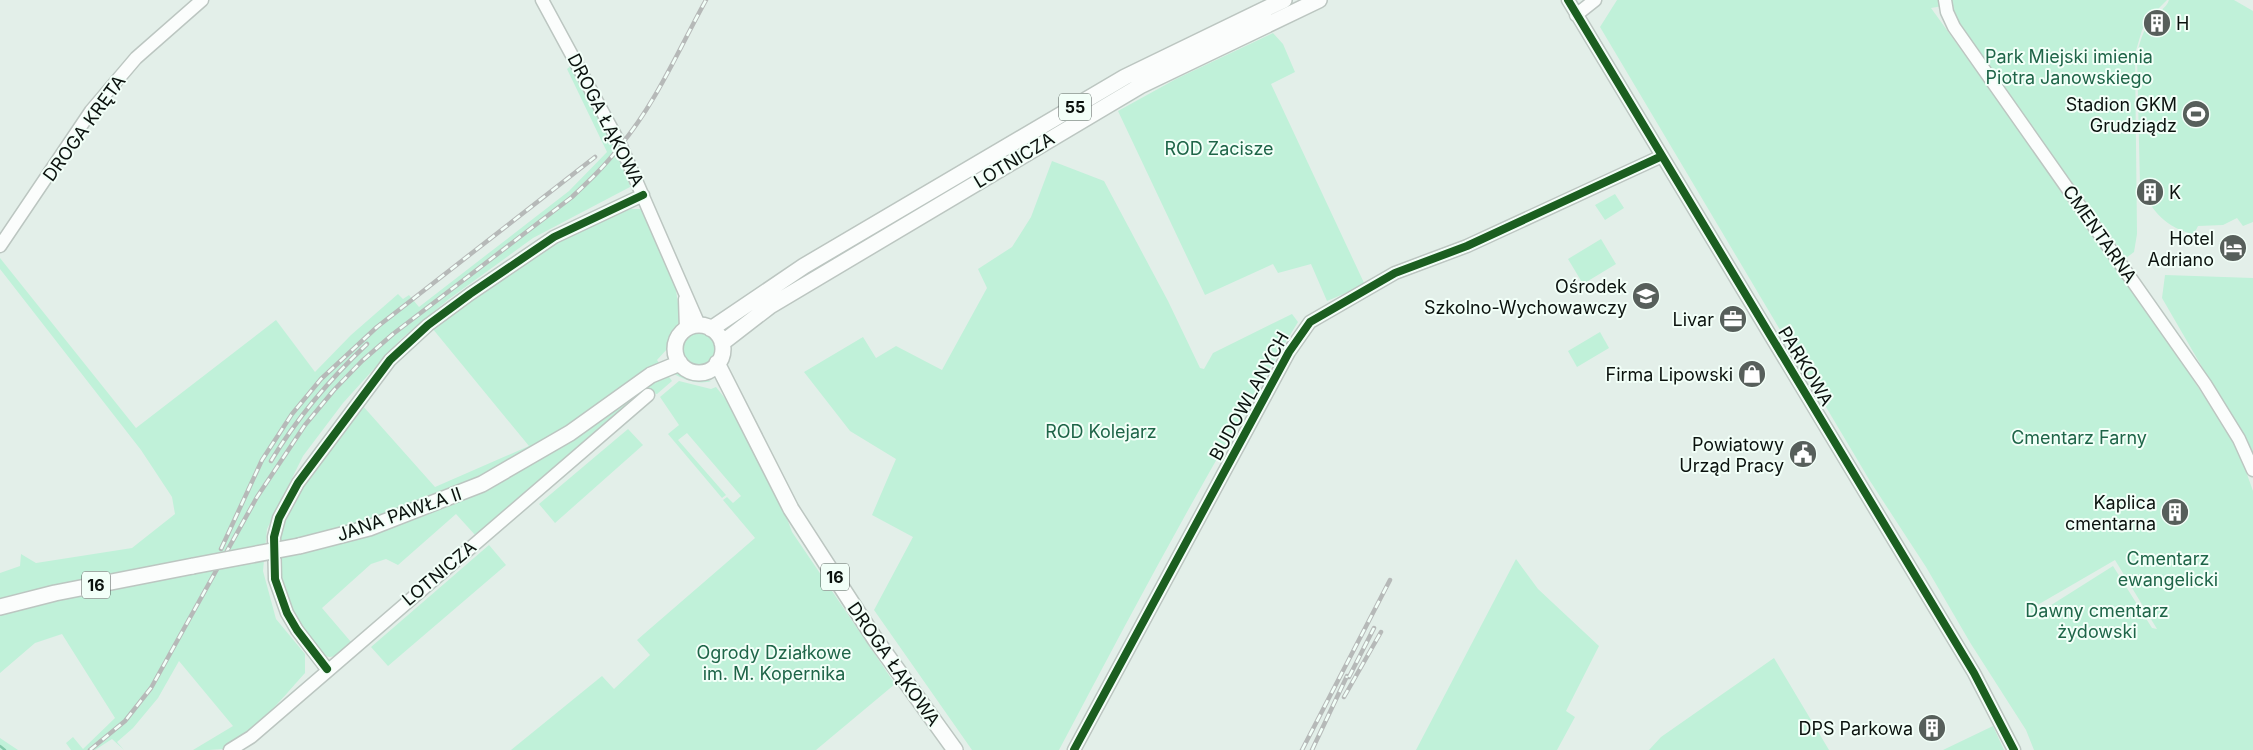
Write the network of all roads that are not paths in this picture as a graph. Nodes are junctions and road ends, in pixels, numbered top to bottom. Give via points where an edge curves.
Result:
1 (202, 0) edge
2 (542, 0) edge
3 (1284, 0) edge
4 (1319, 0) edge
5 (1568, 0) edge
6 (1595, 0) edge
7 (1945, 0) edge
8 (1576, 14) junction
9 (1662, 156) junction
10 (643, 195) junction
11 (0, 246) edge
12 (699, 328) junction
13 (722, 343) junction
14 (677, 358) junction
15 (712, 367) junction
16 (648, 395) dead end
17 (2253, 470) edge
18 (0, 607) edge
19 (327, 669) junction
20 (230, 750) edge
21 (955, 750) edge
22 (1074, 750) edge
23 (2014, 750) edge

1 - 11 street, DROGA KRĘTA via 136,58 91,111
2 - 10 street, DROGA ŁĄKOWA via 621,146
3 - 12 main road, LOTNICZA / 55 via 1125,78
4 - 13 main road, LOTNICZA / 55 via 1115,100 770,306
5 - 8 street, PARKOWA
6 - 8 street
7 - 17 street, CMENTARNA via 1954,28 2205,384 2239,439
8 - 9 street, PARKOWA
9 - 22 street, BUDOWLANYCH via 1467,246 1395,273 1310,322 1289,352
9 - 23 street, PARKOWA via 1974,673
10 - 12 street, DROGA ŁĄKOWA
10 - 19 street via 554,237 428,325 390,360 298,482 279,518 274,537 275,579 296,630
12 - 13 main road
12 - 14 main road via 677,339
13 - 15 main road via 721,357
14 - 15 main road via 695,372
14 - 18 main road, JANA PAWŁA II / 16, bridge via 570,433 482,484 370,528 299,546 55,593
15 - 21 main road, DROGA ŁĄKOWA / 16 via 731,394 818,552 913,695
16 - 19 street, LOTNICZA
19 - 20 street, LOTNICZA via 251,737

